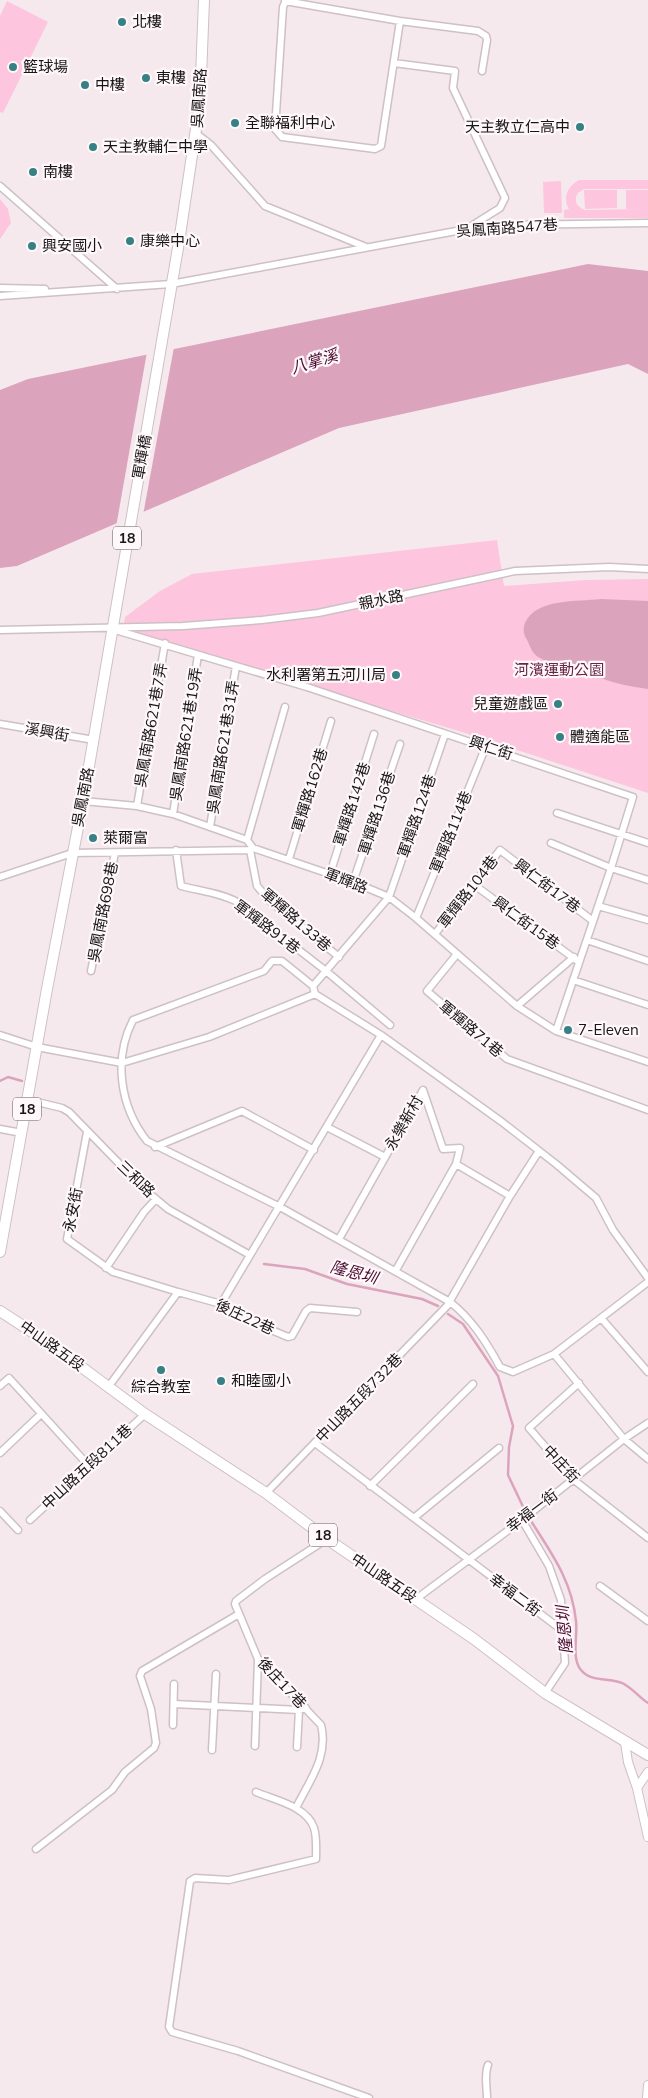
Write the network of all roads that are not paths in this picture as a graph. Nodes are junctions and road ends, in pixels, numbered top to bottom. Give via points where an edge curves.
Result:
1 (204, 0) edge
2 (286, 0) edge
3 (400, 21) junction
4 (394, 63) junction
5 (482, 71) dead end
6 (197, 134) junction
7 (0, 186) edge
8 (648, 223) edge
9 (467, 229) junction
10 (368, 248) junction
11 (171, 284) junction
12 (0, 288) edge
13 (117, 289) junction
14 (87, 290) junction
15 (0, 296) edge
16 (648, 569) edge
17 (112, 629) junction
18 (0, 630) edge
19 (165, 643) junction
20 (198, 655) junction
21 (236, 666) junction
22 (285, 707) dead end
23 (331, 721) dead end
24 (0, 724) edge
25 (374, 734) dead end
26 (445, 734) junction
27 (94, 740) junction
28 (400, 744) dead end
29 (486, 746) junction
30 (83, 801) junction
31 (137, 806) junction
32 (557, 813) dead end
33 (173, 814) junction
34 (210, 827) junction
35 (622, 835) junction
36 (247, 840) junction
37 (551, 843) dead end
38 (648, 844) edge
39 (252, 849) junction
40 (176, 850) junction
41 (500, 850) joint
42 (72, 853) junction
43 (114, 853) junction
44 (289, 859) junction
45 (612, 868) junction
46 (330, 874) junction
47 (0, 877) edge
48 (648, 880) edge
49 (354, 882) junction
50 (473, 884) junction
51 (389, 897) junction
52 (598, 906) junction
53 (416, 918) junction
54 (648, 920) edge
55 (594, 921) junction
56 (435, 934) junction
57 (587, 940) junction
58 (458, 954) junction
59 (339, 957) junction
60 (576, 959) junction
61 (648, 961) edge
62 (91, 971) dead end
63 (326, 971) junction
64 (573, 980) junction
65 (313, 986) junction
66 (315, 994) junction
67 (648, 1005) edge
68 (517, 1006) junction
69 (390, 1025) dead end
70 (556, 1031) junction
71 (0, 1035) edge
72 (381, 1036) junction
73 (37, 1047) junction
74 (648, 1062) edge
75 (122, 1063) junction
76 (28, 1100) junction
77 (648, 1110) edge
78 (327, 1127) junction
79 (0, 1129) edge
80 (87, 1132) junction
81 (22, 1133) junction
82 (155, 1147) junction
83 (314, 1150) junction
84 (540, 1151) junction
85 (385, 1157) junction
86 (456, 1164) junction
87 (510, 1196) junction
88 (156, 1199) junction
89 (280, 1207) junction
90 (3, 1220) edge
91 (339, 1239) junction
92 (0, 1252) edge
93 (250, 1255) junction
94 (106, 1268) junction
95 (396, 1270) junction
96 (648, 1278) edge
97 (648, 1282) edge
98 (178, 1292) junction
99 (450, 1302) junction
100 (221, 1304) junction
101 (0, 1311) edge
102 (357, 1312) dead end
103 (601, 1318) junction
104 (554, 1354) junction
105 (648, 1372) edge
106 (473, 1384) dead end
107 (579, 1384) junction
108 (0, 1386) edge
109 (109, 1386) junction
110 (41, 1414) junction
111 (145, 1414) junction
112 (648, 1423) edge
113 (624, 1439) junction
114 (315, 1443) junction
115 (499, 1448) dead end
116 (0, 1453) edge
117 (648, 1459) edge
118 (90, 1466) junction
119 (574, 1480) junction
120 (370, 1486) junction
121 (266, 1493) junction
122 (0, 1511) edge
123 (415, 1517) junction
124 (30, 1520) dead end
125 (522, 1520) junction
126 (18, 1530) dead end
127 (648, 1538) edge
128 (327, 1539) junction
129 (467, 1560) junction
130 (600, 1586) dead end
131 (416, 1599) junction
132 (238, 1614) junction
133 (648, 1621) edge
134 (563, 1631) junction
135 (258, 1659) junction
136 (216, 1674) dead end
137 (174, 1684) dead end
138 (545, 1693) junction
139 (174, 1704) junction
140 (215, 1706) junction
141 (257, 1708) junction
142 (303, 1709) junction
143 (173, 1725) dead end
144 (625, 1743) junction
145 (255, 1746) dead end
146 (297, 1747) dead end
147 (212, 1750) dead end
148 (648, 1755) edge
149 (648, 1772) edge
150 (638, 1788) junction
151 (256, 1792) dead end
152 (296, 1808) junction
153 (648, 1836) edge
154 (36, 1849) dead end
155 (488, 2065) dead end
156 (648, 2085) edge
157 (369, 2098) edge
158 (486, 2098) edge
159 (647, 2098) edge

1 - 6 main road, 吳鳳南路 / 18
2 - 3 street
2 - 4 street via 276,110 278,136 379,149 383,142
3 - 4 street
3 - 5 street via 483,33 487,40
4 - 9 street via 455,71 453,88 505,198 500,208
6 - 10 street via 211,145 265,206
6 - 11 main road, 吳鳳南路 / 18
7 - 13 street
8 - 9 street, 吳鳳南路547巷 via 506,225
9 - 10 street, 吳鳳南路547巷
10 - 11 street, 吳鳳南路547巷
11 - 13 street, 吳鳳南路547巷
11 - 17 main road, 軍輝橋 / 18
12 - 14 street
13 - 14 street, 吳鳳南路547巷
14 - 15 street
16 - 17 street, 親水路 via 609,567 515,571 318,613 202,625
17 - 18 street
17 - 19 street, 興仁街
17 - 27 main road, 吳鳳南路 / 18
19 - 20 street, 興仁街
19 - 31 street, 吳鳳南路621巷7弄
20 - 21 street, 興仁街
20 - 33 street, 吳鳳南路621巷19弄
21 - 26 street, 興仁街 via 307,686
21 - 34 street, 吳鳳南路621巷31弄
22 - 36 street
23 - 44 street, 軍輝路162巷
24 - 27 street, 溪興街
25 - 46 street, 軍輝路142巷
26 - 29 street, 興仁街
26 - 51 street, 軍輝路124巷
27 - 30 main road, 吳鳳南路 / 18
28 - 49 street, 軍輝路136巷
29 - 35 street, 興仁街 via 633,796
29 - 53 street, 軍輝路114巷
30 - 31 street
30 - 42 main road, 吳鳳南路 / 18
31 - 33 street
32 - 35 street
33 - 34 street
34 - 36 street
35 - 38 street
35 - 45 street, 興仁街
36 - 39 street
37 - 45 street
39 - 40 street, 軍輝路
39 - 44 street, 軍輝路
39 - 59 street, 軍輝路133巷 via 257,886 270,901
40 - 43 street, 軍輝路
40 - 63 street, 軍輝路91巷 via 181,886 227,896
41 - 50 street, 軍輝路104巷
41 - 55 street, 興仁街17巷
42 - 43 street, 軍輝路
42 - 47 street, 軍輝路
42 - 73 main road, 吳鳳南路 / 18
43 - 62 street, 吳鳳南路698巷
44 - 46 street, 軍輝路
45 - 48 street
45 - 52 street, 興仁街
46 - 49 street, 軍輝路
49 - 51 street, 軍輝路
50 - 56 street, 軍輝路104巷
50 - 60 street, 興仁街15巷
51 - 53 street, 軍輝路
51 - 59 street
52 - 54 street
52 - 55 street, 興仁街
53 - 56 street, 軍輝路
55 - 57 street, 興仁街
56 - 58 street, 軍輝路
57 - 60 street, 興仁街
57 - 61 street
58 - 68 street, 軍輝路
58 - 77 street, 軍輝路71巷 via 427,991 506,1059
59 - 63 street
60 - 64 street, 興仁街
60 - 68 street
63 - 65 street
63 - 69 street, 軍輝路91巷
64 - 67 street
64 - 70 street, 興仁街
65 - 66 street
65 - 75 street via 282,961 272,961 264,971 133,1020 127,1033
66 - 72 street
66 - 75 street via 209,1037
68 - 70 street, 軍輝路
70 - 74 street, 軍輝路
71 - 73 street
72 - 78 street
72 - 84 street
73 - 75 street
73 - 76 main road, 18
75 - 82 street via 121,1079 135,1127
76 - 80 street, 三和路 via 62,1108
76 - 81 main road, 18
78 - 83 street
78 - 85 street
79 - 81 street
80 - 88 street, 三和路
80 - 94 street, 永安街 via 67,1239
81 - 90 main road, 18
82 - 83 street via 242,1111
82 - 89 street
83 - 89 street
84 - 87 street
84 - 96 street via 596,1198 613,1230
85 - 86 street, 永樂新村 via 423,1090 443,1149 460,1148
85 - 91 street, 永樂新村
86 - 87 street
86 - 95 street
87 - 99 street
88 - 93 street, 三和路 via 219,1240
88 - 94 street
89 - 91 street
89 - 93 street
90 - 92 main road, 18
91 - 95 street
93 - 100 street
94 - 98 street, 後庄22巷
95 - 99 street
97 - 103 street
98 - 100 street, 後庄22巷
98 - 109 street
99 - 104 street via 488,1344 500,1367 513,1372
99 - 114 street, 中山路五段732巷
100 - 102 street, 後庄22巷 via 231,1313 288,1337 292,1336 310,1308
101 - 109 main road, 中山路五段 / 18
103 - 104 street
103 - 105 street
104 - 107 street
106 - 120 street
107 - 113 street
107 - 119 street, 中庄街 via 529,1428
108 - 110 street via 9,1378
109 - 111 main road, 中山路五段 / 18
110 - 116 street
110 - 118 street
111 - 118 street, 中山路五段811巷
111 - 121 main road, 中山路五段 / 18
112 - 113 street, 幸福一街
113 - 117 street
113 - 119 street, 幸福一街
114 - 120 street, 幸福二街
114 - 121 street, 中山路五段732巷
115 - 123 street
118 - 124 street, 中山路五段811巷
119 - 125 street, 幸福一街
119 - 127 street, 中庄街
120 - 123 street, 幸福二街
121 - 128 main road, 中山路五段 / 18
122 - 126 street
123 - 129 street, 幸福二街
125 - 129 street, 幸福一街
125 - 134 street via 549,1566 561,1600
128 - 131 main road, 中山路五段 / 18
128 - 132 street via 236,1601
129 - 131 street, 幸福一街
129 - 134 street, 幸福二街
130 - 133 street
131 - 138 main road, 中山路五段 / 18
132 - 135 street, 後庄17巷
132 - 154 street via 142,1671 140,1676 156,1743 154,1748 125,1772 112,1790
134 - 138 street via 565,1663
135 - 141 street
135 - 142 street, 後庄17巷
136 - 140 street
137 - 139 street
138 - 144 main road, 中山路五段 / 18
139 - 140 street
139 - 143 street
140 - 141 street
140 - 147 street
141 - 142 street
141 - 145 street
142 - 146 street
142 - 152 street, 後庄17巷 via 321,1725 322,1755
144 - 148 main road, 中山路五段 / 18
144 - 150 street
149 - 150 street
150 - 153 street
151 - 152 street
152 - 157 street via 315,1829 316,1859 229,1880 195,1878 190,1881 169,2027 172,2032 238,2051
155 - 158 street via 485,2073
156 - 159 street

